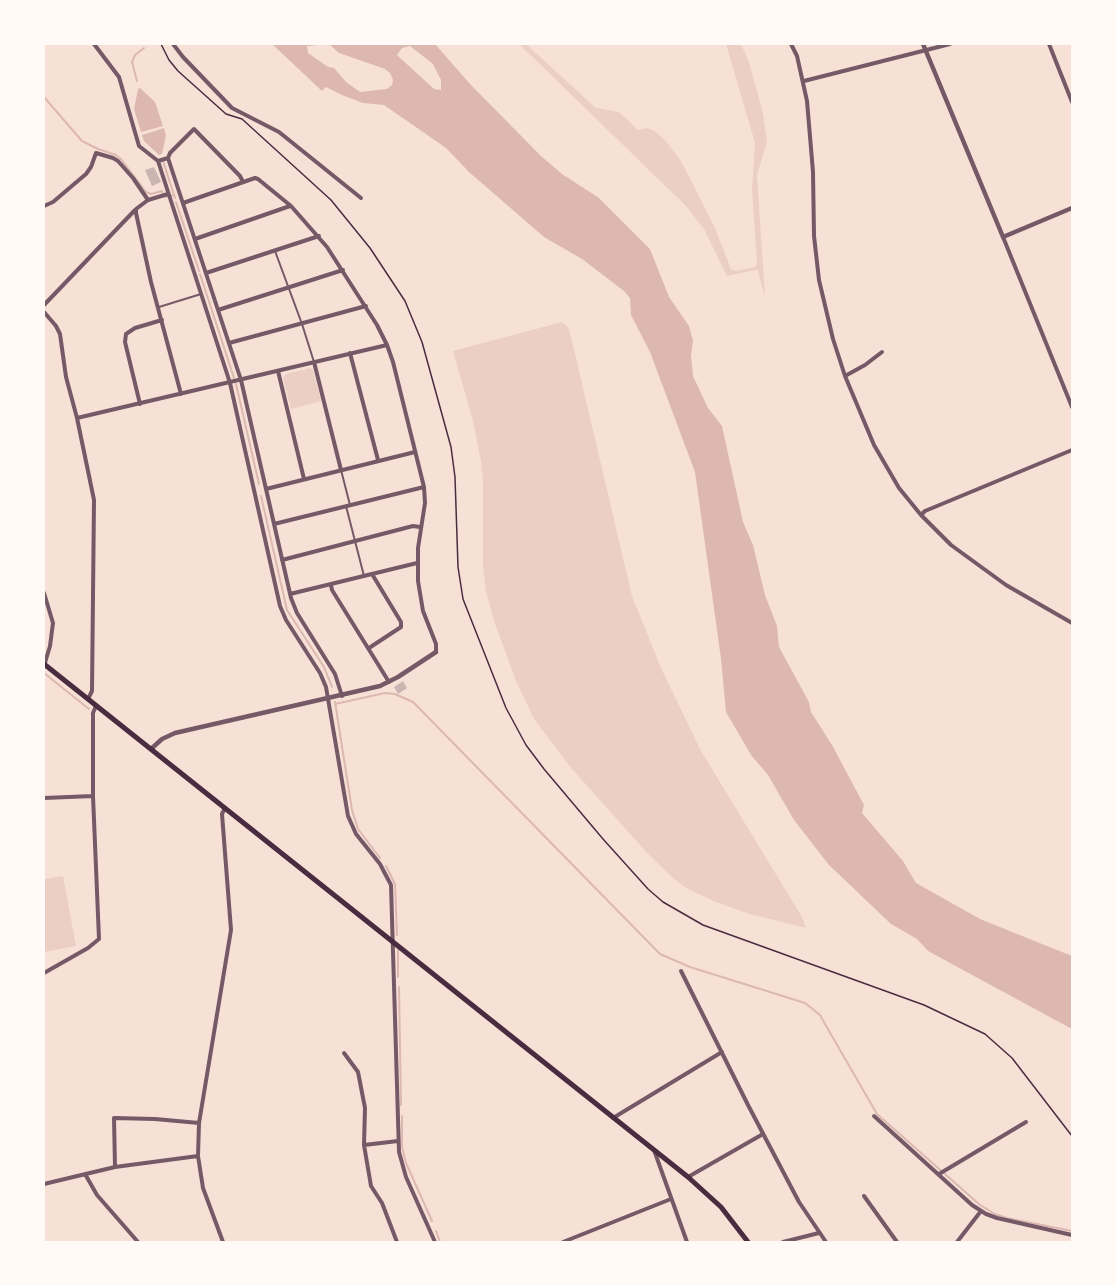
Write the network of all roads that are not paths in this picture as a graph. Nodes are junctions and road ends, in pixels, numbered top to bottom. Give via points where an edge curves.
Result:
1 (94, 44) edge
2 (173, 44) edge
3 (791, 44) edge
4 (923, 44) edge
5 (950, 44) edge
6 (1049, 44) edge
7 (925, 51) junction
8 (804, 81) junction
9 (1072, 102) edge
10 (168, 158) junction
11 (158, 161) junction
12 (243, 182) junction
13 (168, 194) junction
14 (361, 198) dead end
15 (148, 200) junction
16 (183, 202) junction
17 (44, 206) edge
18 (291, 206) junction
19 (1072, 208) edge
20 (136, 209) junction
21 (319, 236) junction
22 (1003, 237) junction
23 (195, 239) junction
24 (275, 251) junction
25 (343, 270) junction
26 (206, 273) junction
27 (289, 287) junction
28 (201, 294) junction
29 (44, 304) edge
30 (366, 306) junction
31 (159, 307) junction
32 (218, 310) junction
33 (44, 312) edge
34 (162, 320) junction
35 (302, 324) junction
36 (229, 343) junction
37 (387, 345) junction
38 (882, 352) dead end
39 (350, 353) junction
40 (314, 362) junction
41 (278, 371) junction
42 (845, 376) junction
43 (241, 380) junction
44 (230, 383) junction
45 (181, 394) junction
46 (140, 404) junction
47 (1072, 407) edge
48 (77, 418) junction
49 (1072, 450) edge
50 (415, 452) junction
51 (378, 461) junction
52 (341, 470) junction
53 (304, 479) junction
54 (424, 487) junction
55 (266, 489) junction
56 (348, 505) junction
57 (921, 515) junction
58 (274, 524) junction
59 (420, 527) junction
60 (355, 541) junction
61 (282, 560) junction
62 (417, 563) junction
63 (372, 574) junction
64 (364, 576) junction
65 (331, 585) junction
66 (44, 593) edge
67 (290, 594) junction
68 (1072, 623) edge
69 (369, 648) junction
70 (436, 652) joint
71 (44, 665) edge
72 (389, 682) junction
73 (342, 696) junction
74 (88, 699) junction
75 (329, 699) junction
76 (96, 706) junction
77 (151, 748) junction
78 (93, 796) junction
79 (44, 798) edge
80 (225, 808) junction
81 (392, 941) junction
82 (681, 970) dead end
83 (44, 973) edge
84 (722, 1052) junction
85 (344, 1053) dead end
86 (874, 1116) dead end
87 (613, 1118) junction
88 (1026, 1122) dead end
89 (199, 1123) junction
90 (763, 1134) junction
91 (398, 1141) junction
92 (364, 1145) junction
93 (653, 1149) junction
94 (198, 1156) junction
95 (115, 1167) junction
96 (85, 1174) junction
97 (939, 1174) junction
98 (688, 1177) junction
99 (44, 1183) edge
100 (864, 1196) dead end
101 (671, 1200) junction
102 (981, 1211) junction
103 (819, 1233) junction
104 (1072, 1235) edge
105 (138, 1242) edge
106 (222, 1242) edge
107 (397, 1242) edge
108 (435, 1242) edge
109 (563, 1242) edge
110 (687, 1242) edge
111 (748, 1242) edge
112 (783, 1242) edge
113 (826, 1242) edge
114 (897, 1242) edge
115 (958, 1242) edge

1 - 11 street via 119,77 139,146
2 - 14 street via 232,108 279,132
3 - 8 street
4 - 7 street
5 - 7 street
6 - 9 street
7 - 8 street
7 - 22 street
8 - 42 street via 819,280
10 - 11 street
10 - 12 street via 194,129
10 - 16 street
11 - 13 street
12 - 16 street
12 - 18 street via 258,179
13 - 15 street
13 - 28 street
15 - 17 street via 118,161 96,153 86,174
15 - 20 street
16 - 23 street
18 - 21 street
18 - 23 street
19 - 22 street
20 - 29 street
20 - 31 street
21 - 24 street
21 - 25 street
22 - 47 street
23 - 26 street
24 - 26 street
24 - 27 street
25 - 27 street
25 - 30 street
26 - 32 street
27 - 32 street
27 - 35 street
28 - 31 street
28 - 44 street
30 - 35 street
30 - 37 street
31 - 34 street
32 - 36 street
33 - 48 street via 60,334
34 - 45 street
34 - 46 street via 126,334
35 - 36 street
35 - 40 street
36 - 43 street
37 - 39 street
37 - 50 street
38 - 42 street
39 - 40 street
39 - 51 street
40 - 41 street
40 - 52 street
41 - 43 street
41 - 53 street
42 - 57 street via 881,460
43 - 44 street
43 - 55 street
44 - 45 street
44 - 75 street via 280,606 320,673
45 - 46 street
46 - 48 street
48 - 74 street via 94,506 92,691
49 - 57 street
50 - 51 street
50 - 54 street
51 - 52 street
52 - 53 street
52 - 56 street
53 - 55 street
54 - 56 street
54 - 59 street
55 - 58 street
56 - 58 street
56 - 60 street
57 - 68 street via 951,545 988,572
58 - 61 street
59 - 60 street
59 - 62 street
60 - 61 street
60 - 64 street
61 - 67 street
62 - 63 street
62 - 70 street via 421,600
63 - 64 street
63 - 69 street via 401,627
64 - 65 street
65 - 67 street
65 - 69 street
66 - 71 street via 53,623
67 - 73 street via 297,614 335,674
69 - 72 street
70 - 72 street
71 - 74 main road
72 - 73 street
73 - 75 street
74 - 76 main road
75 - 77 street via 175,733
75 - 81 street via 348,816 391,885
76 - 77 main road
76 - 78 street
77 - 80 main road
78 - 79 street
78 - 83 street via 99,939
80 - 81 main road
80 - 89 street via 222,814 231,930
81 - 87 main road
81 - 91 street
82 - 84 street
84 - 87 street
84 - 90 street
85 - 92 street via 358,1072 365,1108
86 - 97 street
87 - 93 main road
88 - 97 street
89 - 94 street
89 - 95 street via 114,1118
90 - 98 street
90 - 103 street
91 - 92 street
91 - 108 street via 400,1162
92 - 107 street via 371,1186
93 - 98 main road
93 - 101 street
94 - 95 street
94 - 106 street via 203,1188
95 - 96 street
96 - 99 street
96 - 105 street via 97,1195
97 - 102 street
98 - 111 main road via 721,1207
100 - 114 street
101 - 109 street
101 - 110 street
102 - 104 street
102 - 115 street
103 - 112 street
103 - 113 street

